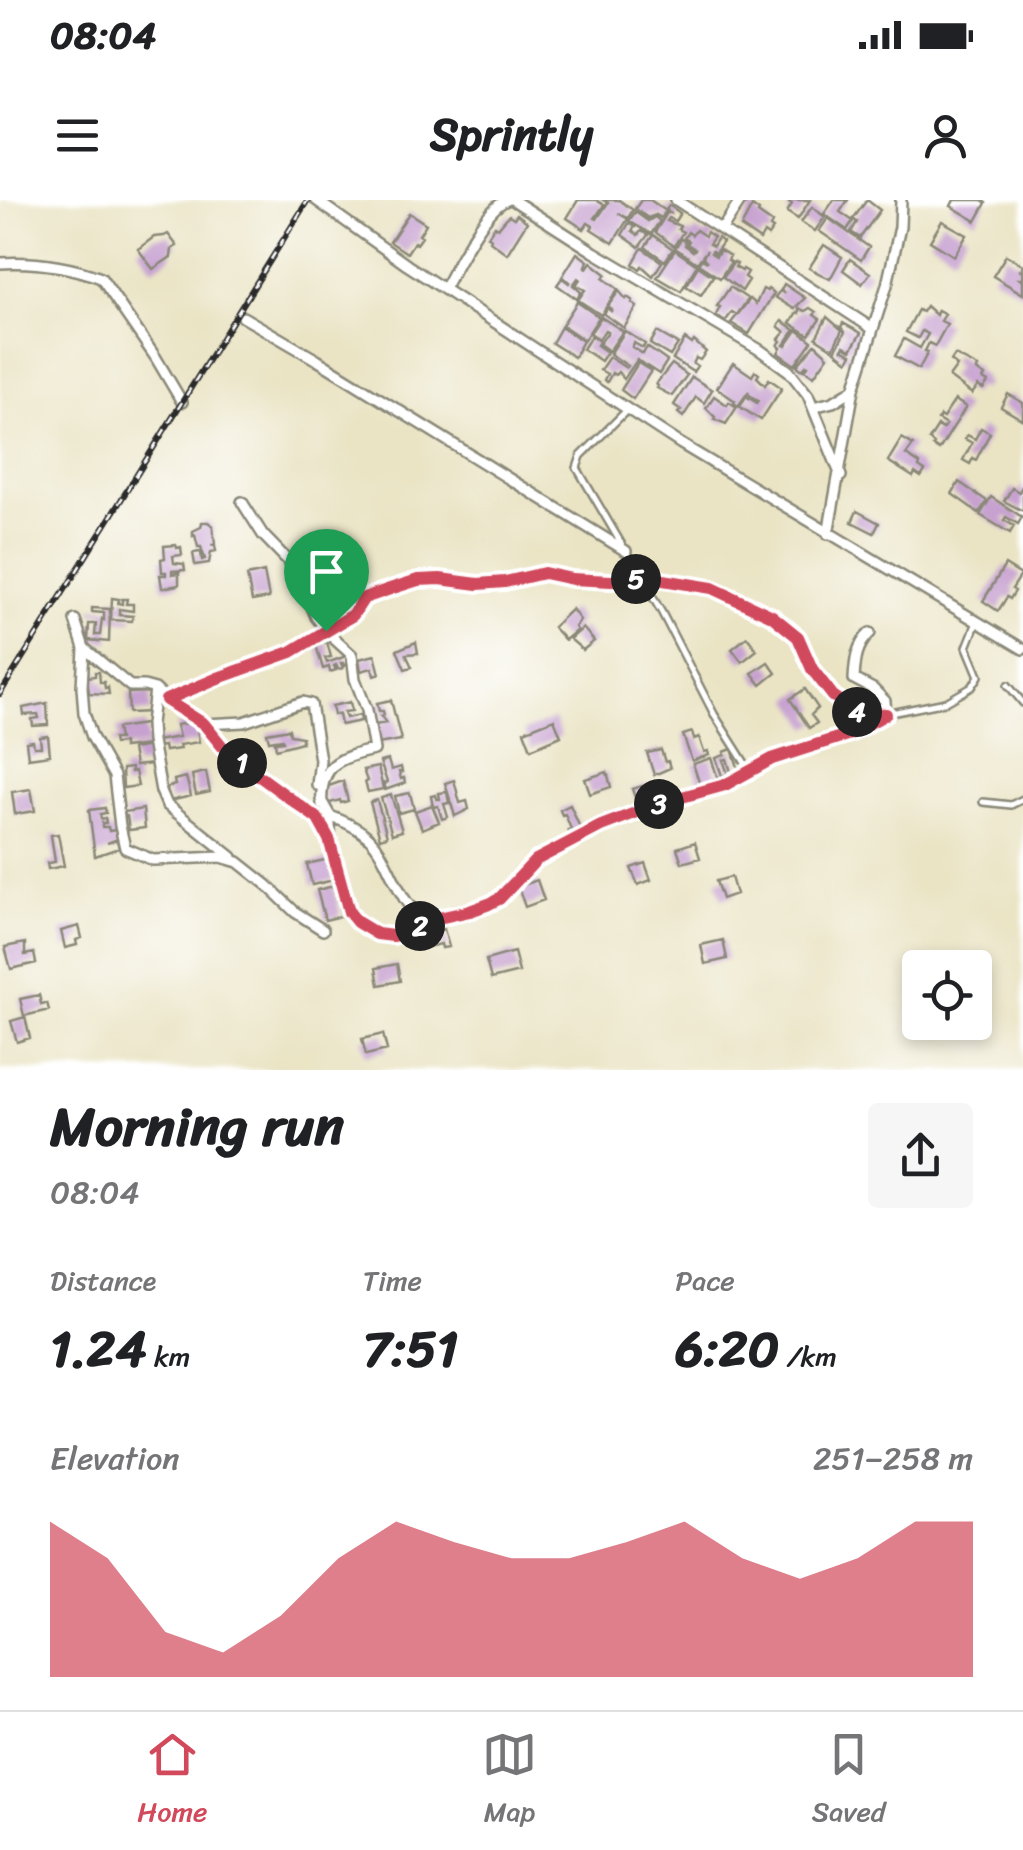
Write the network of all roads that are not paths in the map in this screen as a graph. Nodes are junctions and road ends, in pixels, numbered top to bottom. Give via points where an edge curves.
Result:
1 (316, 200) edge
2 (338, 200) edge
3 (510, 200) edge
4 (676, 200) edge
5 (740, 200) edge
6 (901, 200) edge
7 (331, 211) junction
8 (722, 230) junction
9 (0, 263) edge
10 (444, 288) junction
11 (243, 317) dead end
12 (873, 329) junction
13 (854, 389) junction
14 (182, 402) dead end
15 (813, 408) junction
16 (628, 409) junction
17 (840, 476) junction
18 (242, 502) dead end
19 (828, 534) junction
20 (626, 550) junction
21 (642, 578) junction
22 (74, 620) dead end
23 (976, 622) junction
24 (326, 631) junction
25 (870, 633) dead end
26 (84, 648) junction
27 (1023, 649) edge
28 (1008, 685) dead end
29 (156, 689) junction
30 (166, 700) junction
31 (1023, 703) edge
32 (886, 714) junction
33 (204, 724) junction
34 (750, 772) junction
35 (1023, 798) edge
36 (983, 802) dead end
37 (322, 805) junction
38 (330, 816) junction
39 (329, 839) junction
40 (238, 862) junction
41 (357, 922) joint
42 (424, 924) junction
43 (323, 930) dead end

1 - 7 street
2 - 7 street
3 - 10 street via 498,203
3 - 15 street via 760,350 800,382
4 - 8 street
5 - 8 street
6 - 12 street via 888,285
7 - 10 street
8 - 12 street
9 - 14 street via 53,265 101,278
10 - 16 street
11 - 20 street
12 - 13 street
13 - 15 street
13 - 17 street
15 - 17 street
16 - 19 street
16 - 20 lane via 577,468
17 - 19 street
18 - 24 street via 298,571
19 - 23 street
20 - 21 lane
21 - 24 street via 544,573 478,584 418,580 364,598 353,615
21 - 32 street via 712,588 772,616 798,637 833,696 856,712
21 - 34 lane
22 - 26 street
23 - 27 street
23 - 32 lane via 967,647 979,676 972,688 946,702
24 - 30 street via 291,652
24 - 37 street via 352,655 374,750 332,765
25 - 32 street via 856,657 854,679 885,701
26 - 29 street via 130,686
26 - 40 street via 84,713 114,776 125,848 152,860
28 - 31 lane
29 - 30 street
29 - 40 street via 152,741 167,806
30 - 33 street
32 - 34 lane
33 - 37 street via 244,722 311,704
33 - 39 street via 240,762 318,819
34 - 42 lane via 601,826 536,860 499,899
35 - 36 lane via 1011,805
37 - 38 street
38 - 39 street
38 - 42 street via 370,837
39 - 41 street
40 - 43 street
41 - 42 lane via 393,936

